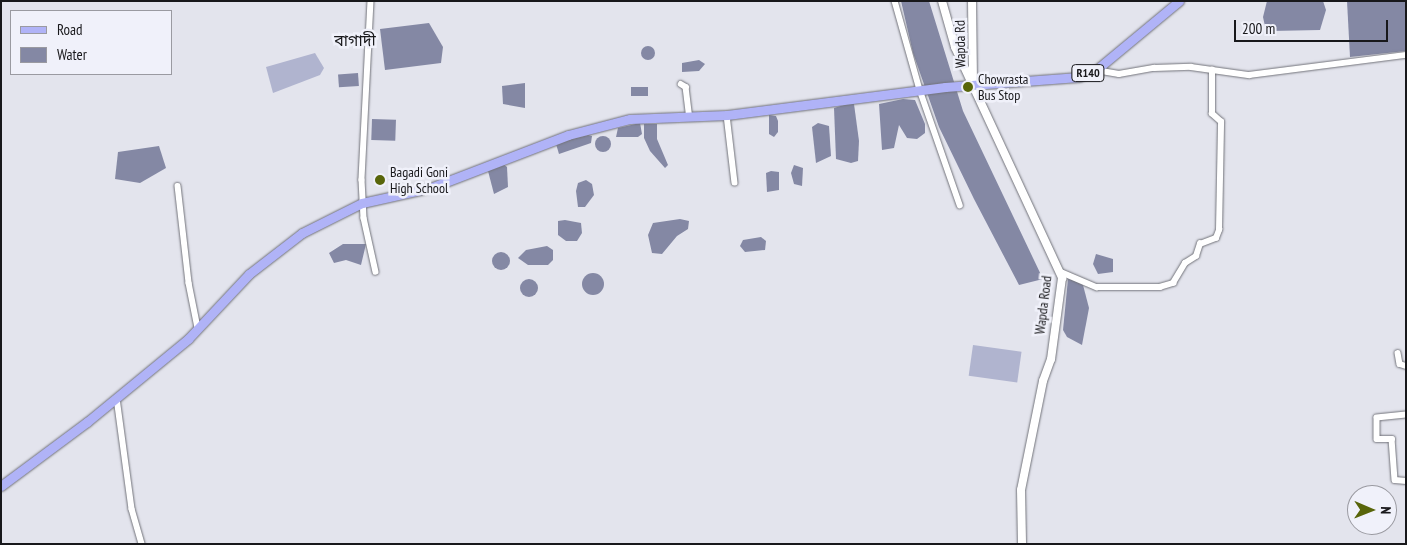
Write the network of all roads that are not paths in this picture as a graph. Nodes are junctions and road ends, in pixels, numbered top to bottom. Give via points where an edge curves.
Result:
1 (371, 1) edge
2 (895, 1) edge
3 (942, 1) edge
4 (972, 1) edge
5 (1179, 1) edge
6 (1406, 55) edge
7 (1096, 70) junction
8 (1212, 70) junction
9 (680, 84) dead end
10 (973, 86) junction
11 (920, 90) junction
12 (727, 115) junction
13 (690, 118) junction
14 (735, 183) dead end
15 (178, 186) dead end
16 (362, 203) junction
17 (960, 205) dead end
18 (376, 272) dead end
19 (1061, 272) junction
20 (198, 328) junction
21 (1398, 353) dead end
22 (1406, 366) edge
23 (117, 398) junction
24 (1406, 415) edge
25 (1406, 481) edge
26 (1, 486) edge
27 (142, 544) edge
28 (1022, 544) edge

1 - 16 street
2 - 11 street
3 - 10 main road, Wapda Road via 955,47
4 - 10 main road, Wapda Rd
5 - 7 main road, R140
6 - 8 street via 1249,75
7 - 8 street via 1119,74 1154,68
7 - 10 main road, R140 via 1079,77
8 - 19 street via 1212,114 1221,122 1219,230 1216,238 1200,244 1196,256 1185,263 1173,283 1160,287 1097,287
9 - 13 street via 686,87
10 - 11 main road, R140
10 - 19 main road, Wapda Road
11 - 12 main road, R140
11 - 17 street
12 - 13 main road, R140
12 - 14 street
13 - 16 main road, R140 via 630,119 610,124 568,135 430,188
15 - 20 street via 189,283
16 - 18 street
16 - 20 main road, R140 via 302,233 249,274
19 - 28 main road, Wapda Road via 1050,359 1021,490
20 - 23 main road, R140
21 - 22 street via 1400,364
23 - 26 main road, R140
23 - 27 street via 132,509
24 - 25 street via 1377,418 1377,439 1392,439 1395,480

